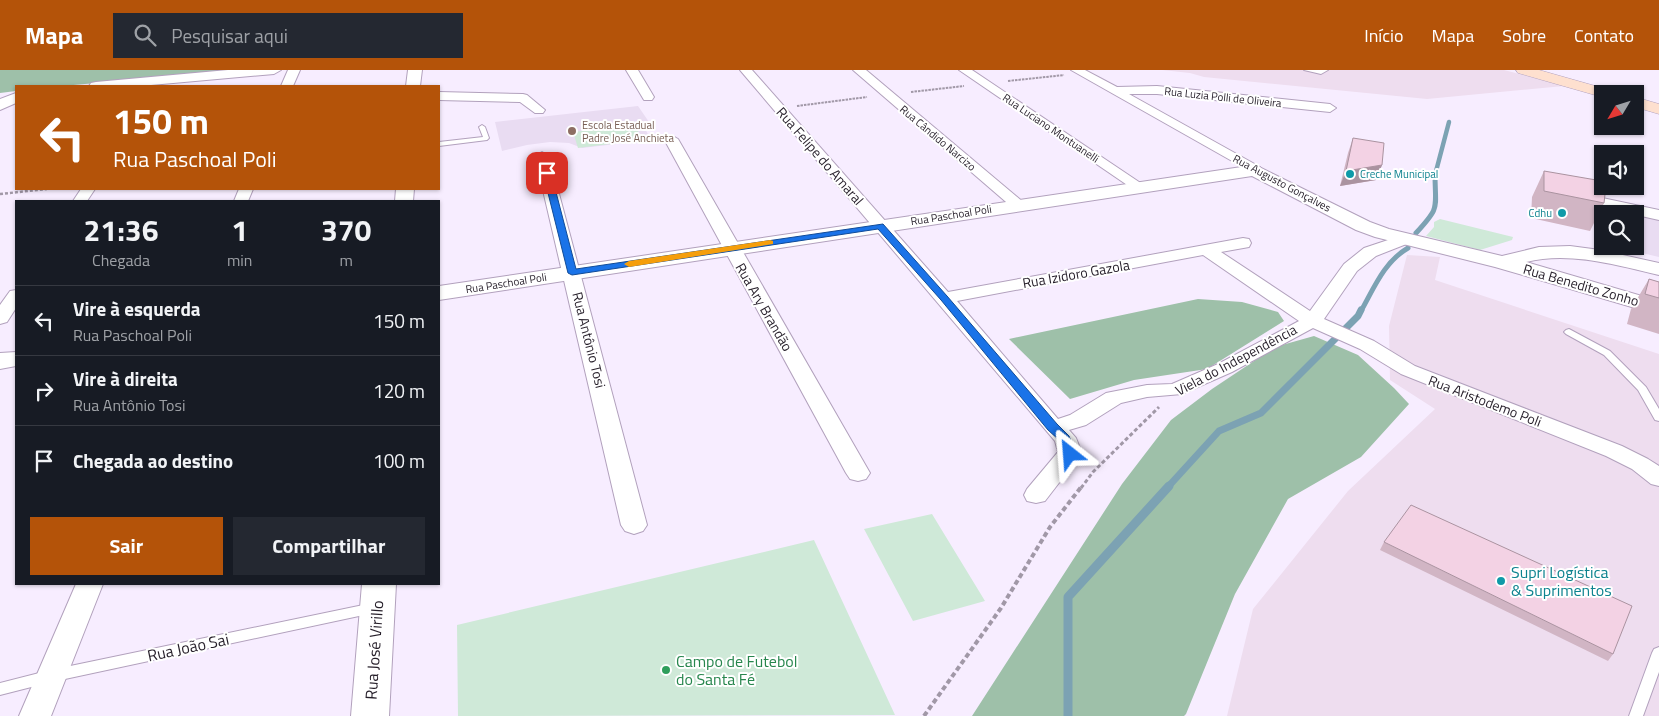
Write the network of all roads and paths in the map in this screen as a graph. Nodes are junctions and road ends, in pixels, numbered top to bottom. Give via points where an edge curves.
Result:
1 (274, 70) edge
2 (294, 70) edge
3 (415, 70) edge
4 (632, 70) edge
5 (746, 70) edge
6 (859, 70) edge
7 (965, 70) edge
8 (1307, 70) edge
9 (1325, 70) edge
10 (1523, 70) edge
11 (1079, 71) edge
12 (160, 83) edge
13 (985, 84) junction
14 (117, 85) edge
15 (287, 85) edge
16 (413, 85) edge
17 (1594, 90) edge
18 (1116, 91) junction
19 (888, 95) junction
20 (15, 96) edge
21 (440, 96) edge
22 (15, 97) edge
23 (648, 97) dead end
24 (0, 100) edge
25 (1644, 104) edge
26 (0, 105) edge
27 (778, 108) junction
28 (1330, 108) dead end
29 (1659, 108) edge
30 (539, 110) dead end
31 (482, 127) dead end
32 (671, 139) dead end
33 (440, 144) edge
34 (542, 156) dead end
35 (1255, 170) junction
36 (1138, 186) junction
37 (38, 190) edge
38 (0, 194) edge
39 (1593, 201) edge
40 (1018, 205) junction
41 (1659, 214) edge
42 (880, 226) junction
43 (1403, 240) junction
44 (1242, 243) dead end
45 (730, 248) junction
46 (1208, 250) junction
47 (1502, 262) junction
48 (1659, 269) edge
49 (572, 273) junction
50 (440, 293) edge
51 (15, 296) edge
52 (944, 298) junction
53 (1659, 308) edge
54 (0, 318) edge
55 (1312, 321) junction
56 (1569, 332) dead end
57 (15, 359) edge
58 (0, 361) edge
59 (1175, 390) junction
60 (1659, 418) edge
61 (1052, 427) junction
62 (858, 473) dead end
63 (1659, 478) edge
64 (1036, 495) dead end
65 (634, 525) dead end
66 (88, 585) edge
67 (378, 595) edge
68 (1659, 653) edge
69 (51, 676) junction
70 (0, 689) edge
71 (35, 716) edge
72 (370, 716) edge
73 (924, 716) edge
74 (1636, 716) edge

1 - 12 street
2 - 15 street
3 - 16 street
4 - 23 street
5 - 27 street, Rua Felipe do Amaral
6 - 19 street, Rua Cândido Narcizo
7 - 13 street, Rua Luciano Montuanelli
8 - 9 lane
10 - 17 main road
11 - 13 path
11 - 18 street, Rua Augusto Gonçalves
12 - 14 street
13 - 19 path
13 - 36 street, Rua Luciano Montuanelli
18 - 28 street, Rua Luzia Polli de Oliveira via 1157,90
18 - 35 street, Rua Augusto Gonçalves
19 - 27 path
19 - 40 street, Rua Cândido Narcizo
20 - 24 street
21 - 30 street via 524,98
22 - 26 street
25 - 29 main road
27 - 42 street, Rua Felipe do Amaral
31 - 33 lane via 485,139
32 - 45 street, Rua Ary Brandão
34 - 49 street, Rua Antônio Tosi
35 - 36 street, Rua Paschoal Poli
35 - 43 street, Rua Augusto Gonçalves via 1363,226
36 - 40 street, Rua Paschoal Poli
37 - 38 path
39 - 41 street
40 - 42 street, Rua Paschoal Poli
42 - 45 street, Rua Paschoal Poli
42 - 52 street, Rua Felipe do Amaral
43 - 47 street, Rua Augusto Gonçalves
43 - 55 street, Viela do Independência via 1370,252 1350,268
44 - 46 street, Rua Izidoro Gazola
45 - 49 street, Rua Paschoal Poli
45 - 62 street, Rua Ary Brandão
46 - 52 street, Rua Izidoro Gazola
46 - 55 street
47 - 48 street via 1538,253 1568,252
47 - 53 street, Rua Benedito Zonho
49 - 50 street, Rua Paschoal Poli
49 - 65 street, Rua Antônio Tosi
51 - 54 street
52 - 61 street, Rua Felipe do Amaral
55 - 59 street, Viela do Independência via 1225,368
55 - 63 street, Rua Aristodemo Poli via 1367,345 1424,377 1614,450
56 - 60 lane via 1607,353 1642,389
57 - 58 street
59 - 61 street via 1147,391 1114,398 1078,420
59 - 73 path, Viela do Independência via 1093,472 1050,526 1001,608
61 - 64 street, Rua Felipe do Amaral via 1065,438 1070,454
66 - 69 street
67 - 69 lane, Rua João Sai
67 - 72 street, Rua José Virillo
68 - 74 lane
69 - 70 lane, Rua João Sai
69 - 71 street

